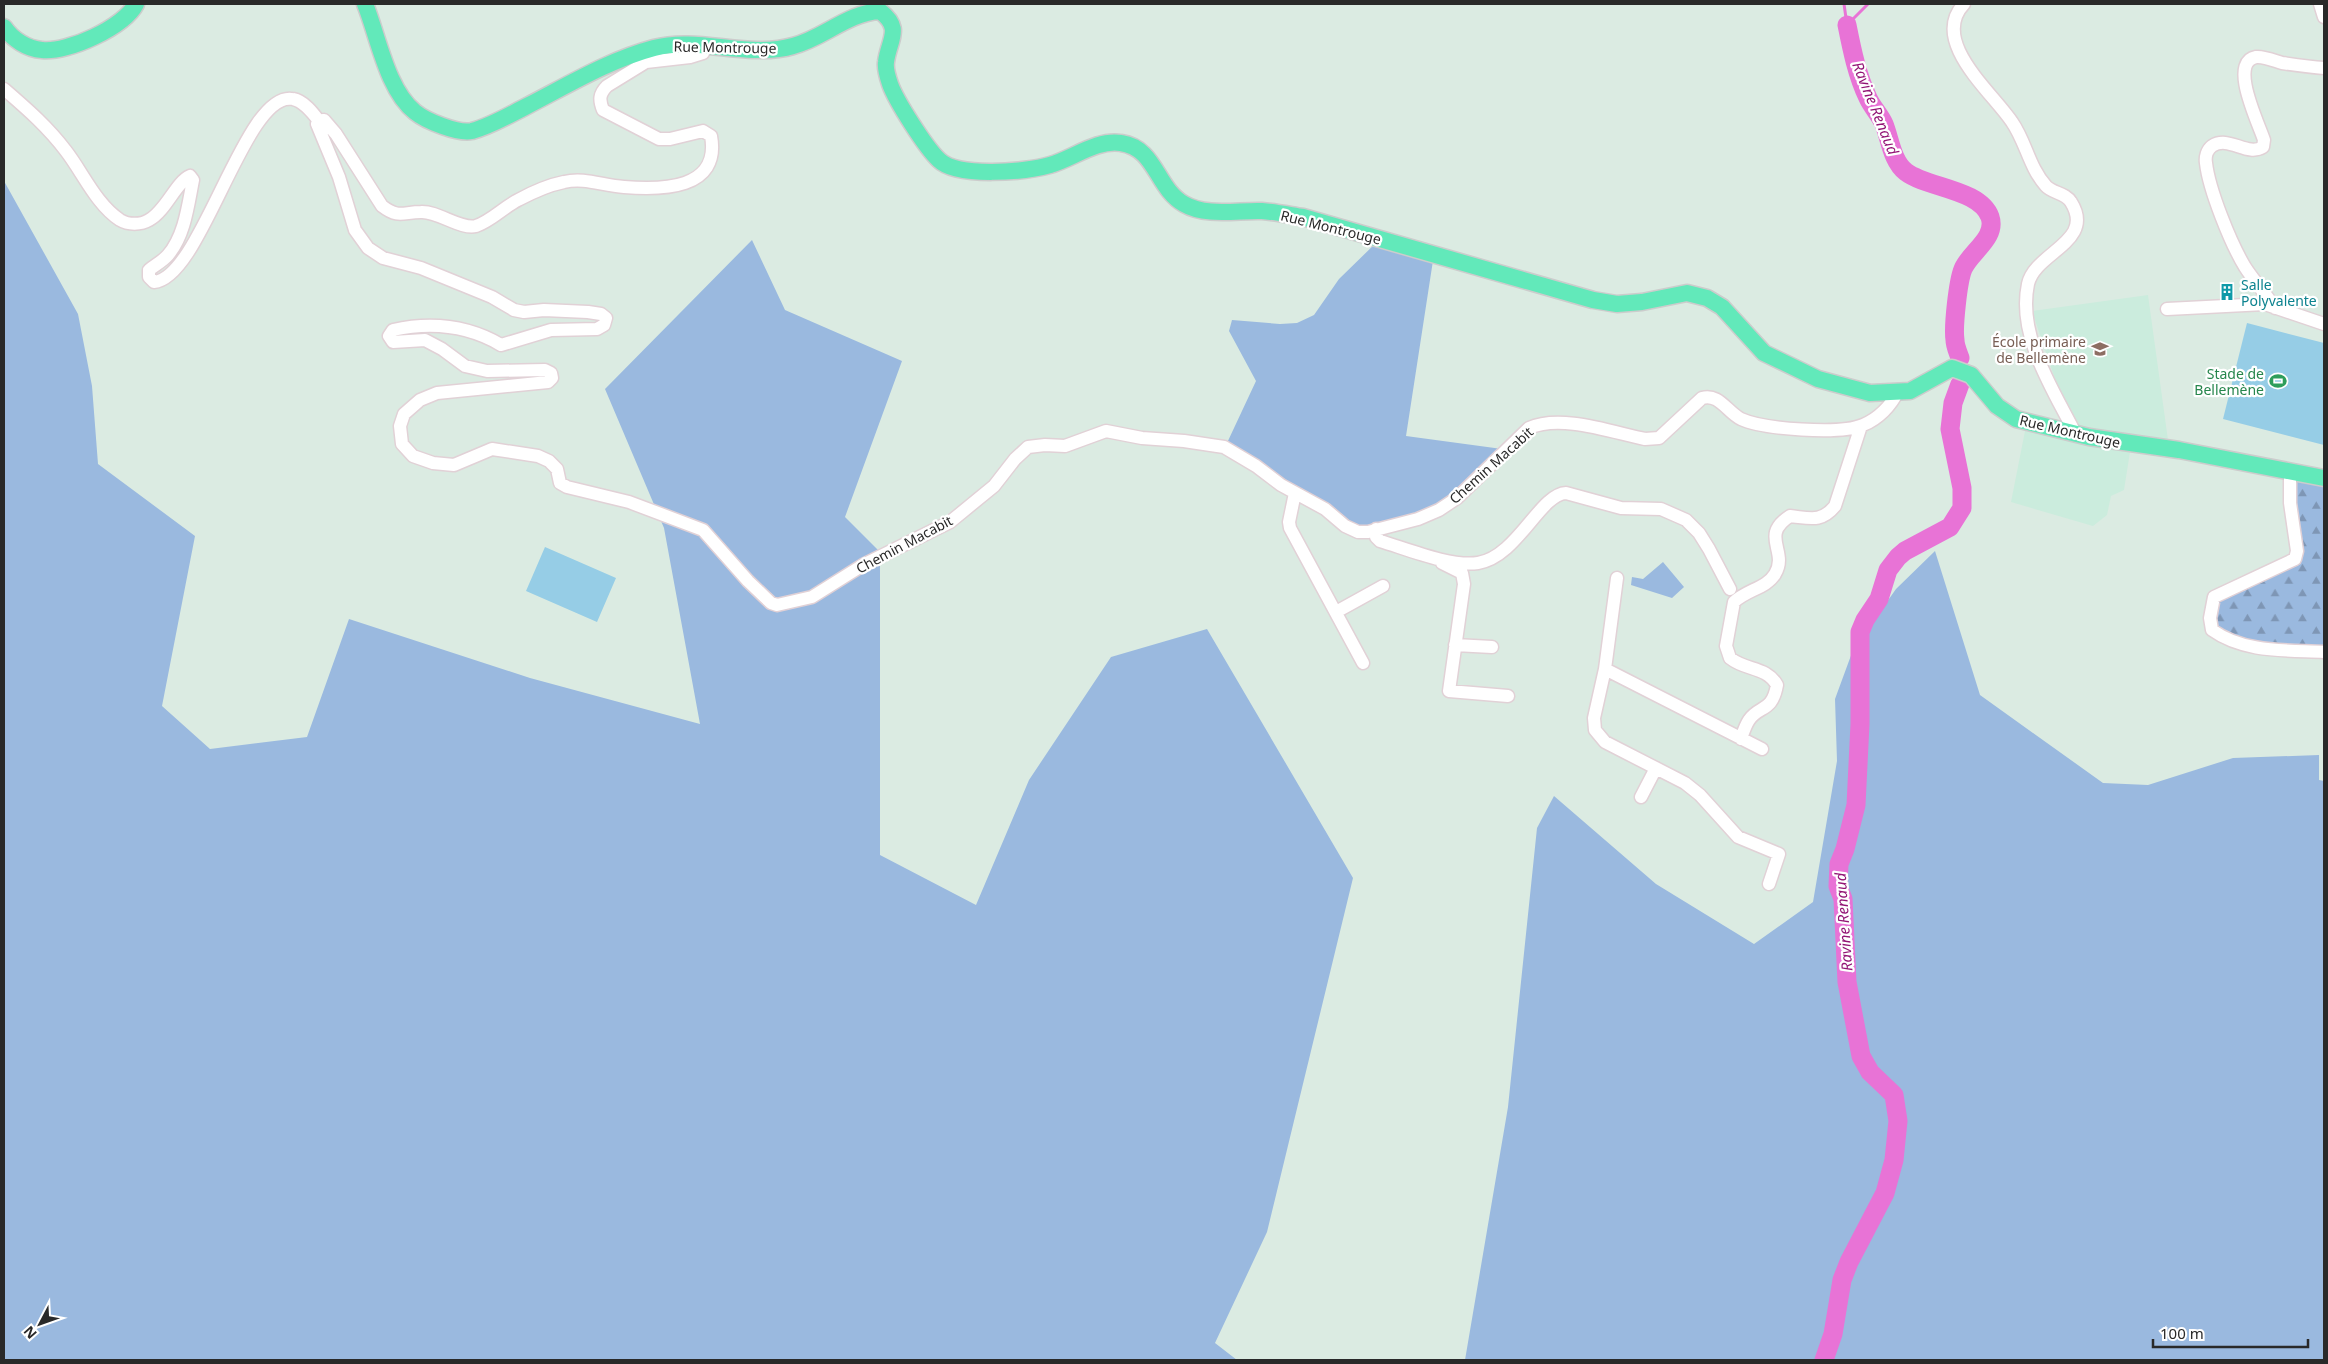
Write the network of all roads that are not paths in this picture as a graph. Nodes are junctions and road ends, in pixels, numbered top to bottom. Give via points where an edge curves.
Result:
1 (136, 4) edge
2 (365, 4) edge
3 (1964, 4) edge
4 (2320, 4) edge
5 (2324, 17) edge
6 (4, 27) edge
7 (704, 46) junction
8 (2324, 68) edge
9 (4, 89) edge
10 (319, 121) junction
11 (2275, 308) junction
12 (2167, 309) dead end
13 (2324, 324) edge
14 (1898, 391) junction
15 (1861, 426) junction
16 (2075, 432) junction
17 (2290, 470) junction
18 (2324, 478) edge
19 (1295, 493) junction
20 (1376, 529) junction
21 (1433, 556) junction
22 (1617, 578) dead end
23 (1383, 586) dead end
24 (1730, 589) dead end
25 (1336, 612) junction
26 (1455, 645) junction
27 (1492, 647) dead end
28 (2324, 652) edge
29 (1363, 662) dead end
30 (1605, 668) junction
31 (1508, 696) dead end
32 (1741, 738) junction
33 (1762, 749) dead end
34 (1656, 768) junction
35 (1642, 797) dead end
36 (1769, 884) dead end

1 - 6 main road via 124,20 109,30 63,48 42,50 25,46
2 - 7 main road, Rue Montrouge via 396,91 420,116 450,128 470,131 506,117 630,55 680,43
3 - 16 street via 1953,28 1960,54 2013,123 2032,166 2047,188 2070,200 2075,212 2073,236 2048,256 2029,282 2026,311 2036,353 2049,386
4 - 5 street
7 - 10 street via 703,53 690,57 646,62 607,86 600,100 604,110 659,139 703,131 711,136 708,166 702,175 664,188 622,187 584,180 564,182 518,200 475,226 421,212 391,213 382,206 336,134 324,120
7 - 14 main road, Rue Montrouge via 775,49 794,46 852,17 880,11 893,27 886,63 890,85 928,150 948,167 965,171 1028,169 1049,165 1102,145 1119,142 1133,145 1146,154 1171,194 1183,204 1200,210 1304,217 1592,300 1617,304 1687,293 1722,307 1764,353 1781,362 1818,379 1849,388 1881,394
8 - 11 street via 2257,57 2250,60 2245,65 2245,86 2264,146 2252,151 2223,142 2210,147 2207,153 2209,178 2238,253
9 - 10 street via 42,121 106,208 122,222 134,224 149,220 168,204 185,178 190,176 189,205 177,240 167,256 149,270 148,277 154,282 160,282 178,265 191,246 270,105 284,99 295,99
10 - 19 street, Chemin Macabit via 317,124 339,178 354,230 368,248 383,258 421,268 492,297 514,310 588,312 606,318 604,325 597,329 551,330 501,345 486,336 449,326 413,326 392,330 389,336 393,342 425,340 442,348 465,366 486,371 545,370 551,373 552,378 548,382 437,393 420,400 404,414 400,426 402,444 413,456 433,464 454,464 492,449 538,456 550,461 557,469 560,483 567,487 629,502 703,530 770,603 812,597 862,565 950,522 994,486 1028,447 1065,446 1106,431 1224,447
11 - 12 street via 2265,304
11 - 13 street
14 - 15 street, Chemin Macabit via 1885,410
14 - 16 main road, Rue Montrouge via 1921,387 1952,368 1971,375 1997,406 2016,420
15 - 20 street, Chemin Macabit via 1852,429 1782,429 1739,418 1720,401 1708,396 1659,438 1645,439 1561,422 1541,422 1529,428 1457,498 1439,510 1418,519
15 - 32 street via 1835,506 1826,516 1812,519 1790,516 1778,523 1775,530 1777,572 1772,580 1734,602 1726,646 1730,658 1772,676 1778,685 1776,696 1766,709 1750,719
16 - 17 main road, Rue Montrouge via 2132,445
17 - 18 main road, Rue Montrouge
17 - 28 street via 2295,559 2214,597 2210,618 2212,630 2225,639 2250,646
19 - 20 street, Chemin Macabit via 1358,532
19 - 25 street via 1290,528
20 - 21 street via 1376,537 1380,541
21 - 24 street via 1463,563 1480,562 1491,557 1511,545 1550,500 1559,493 1566,493 1621,508 1661,509 1686,520 1704,541
21 - 26 street via 1462,573 1464,578
22 - 30 street
23 - 25 street
25 - 29 street
26 - 27 street
26 - 31 street via 1449,691
30 - 32 street
30 - 34 street via 1594,718 1595,730 1605,742
32 - 33 street
34 - 35 street
34 - 36 street via 1700,795 1738,838 1779,854

